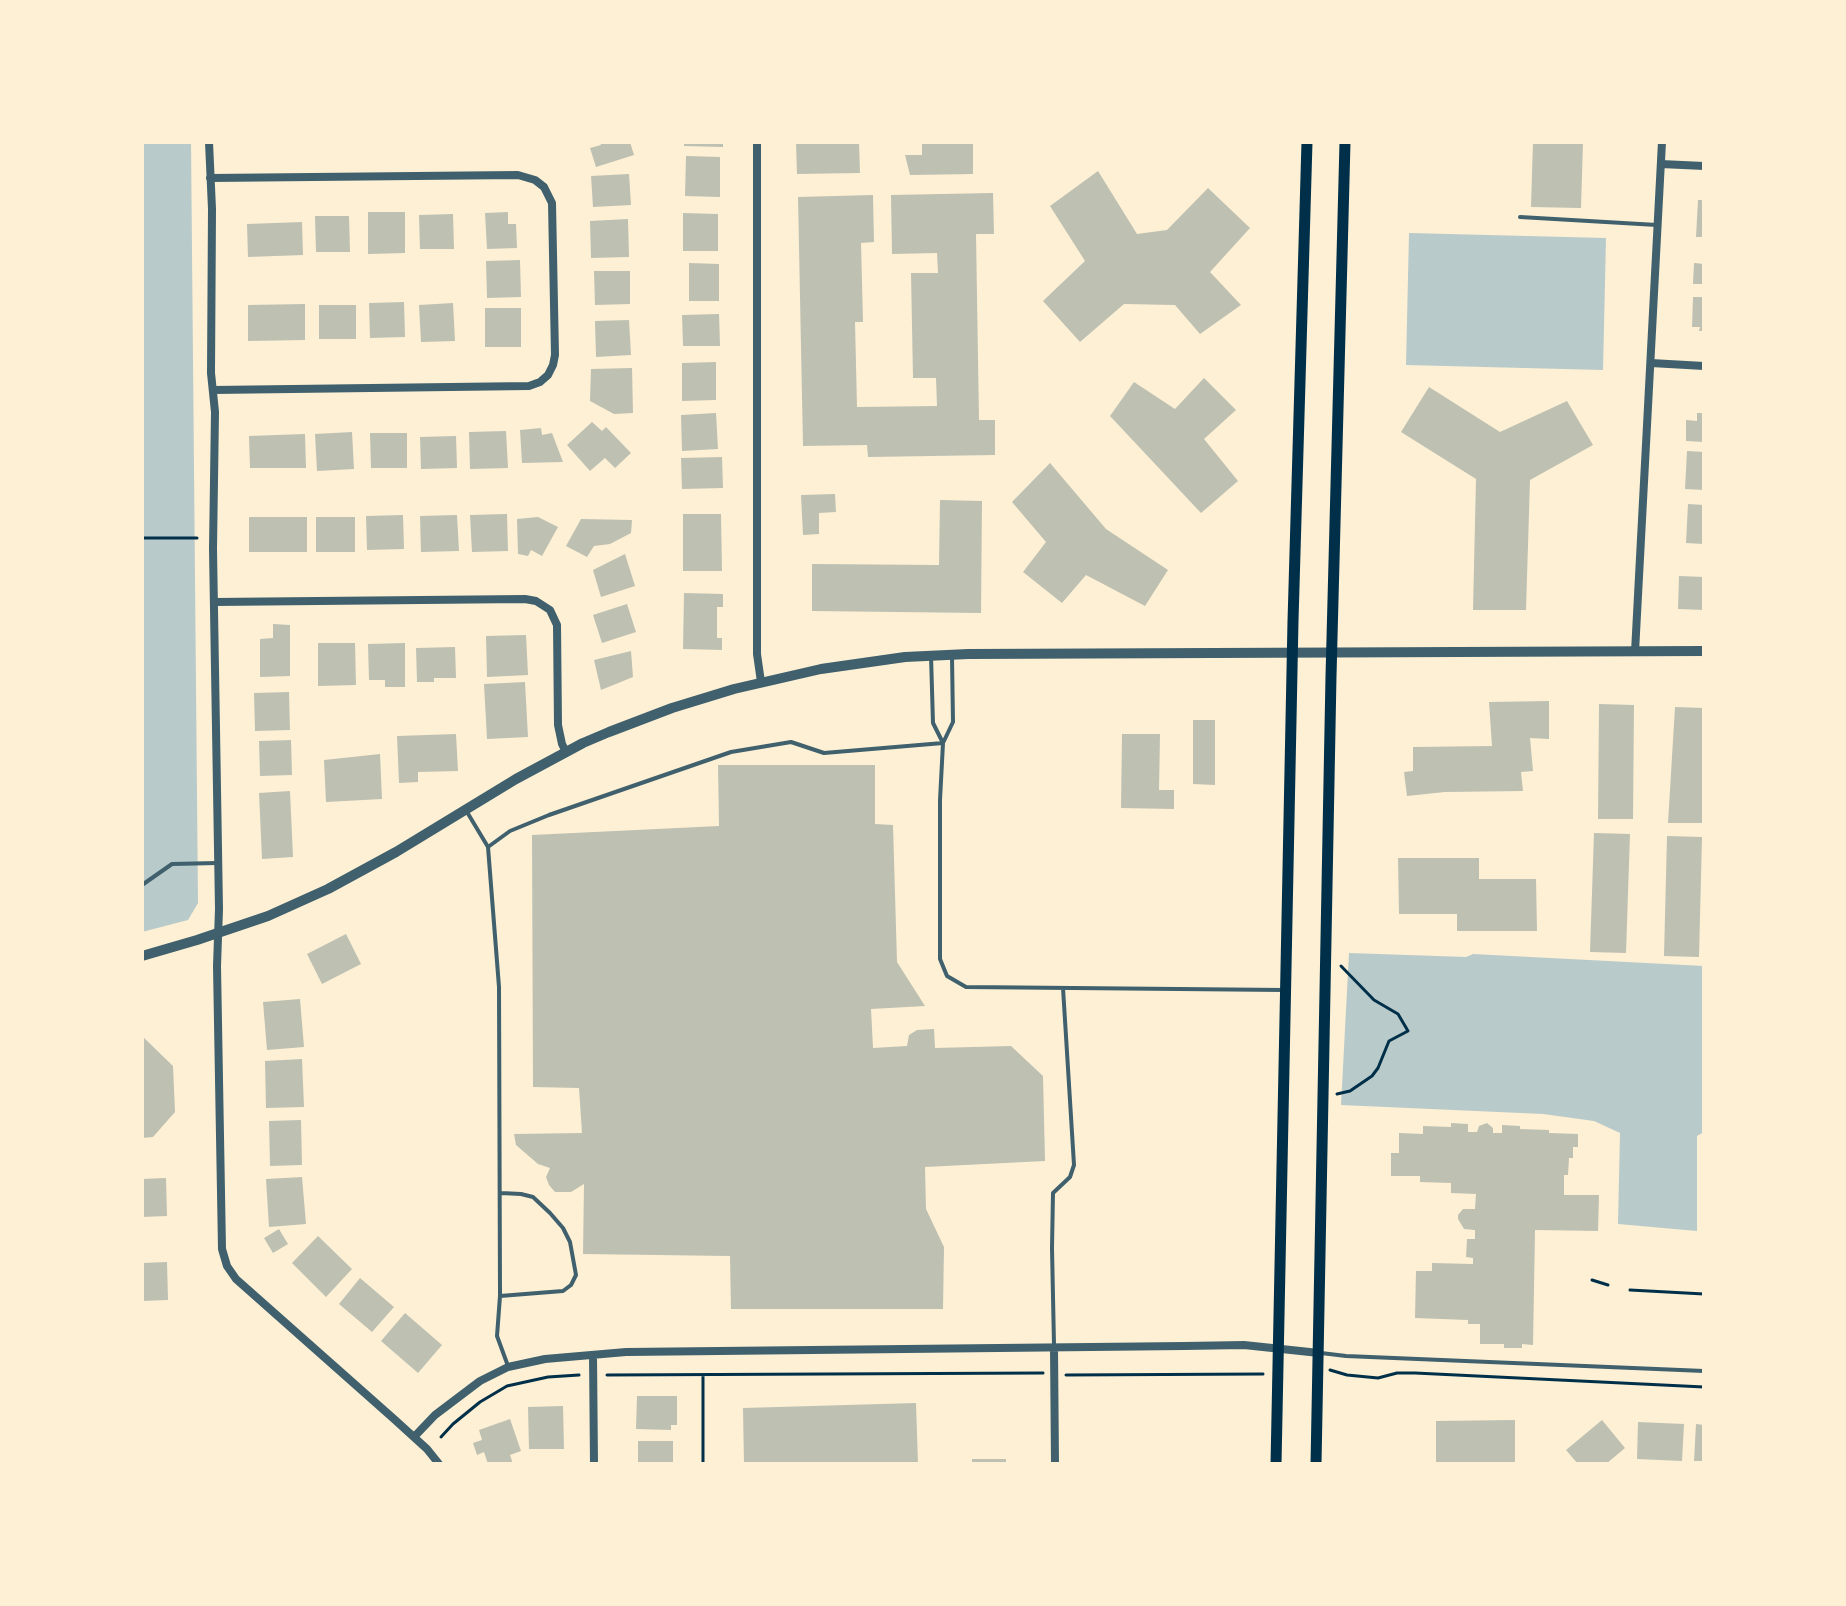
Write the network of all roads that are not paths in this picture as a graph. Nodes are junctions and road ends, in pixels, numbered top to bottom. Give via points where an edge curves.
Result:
1 (209, 142) edge
2 (757, 142) edge
3 (1307, 142) edge
4 (1345, 142) edge
5 (1662, 142) edge
6 (1661, 164) junction
7 (1704, 166) edge
8 (210, 178) junction
9 (1520, 217) dead end
10 (1657, 225) junction
11 (1651, 363) junction
12 (1704, 366) edge
13 (213, 390) junction
14 (214, 602) junction
15 (1704, 651) edge
16 (1332, 652) junction
17 (1635, 652) junction
18 (1293, 653) junction
19 (952, 654) junction
20 (931, 656) junction
21 (761, 682) junction
22 (943, 743) junction
23 (566, 752) junction
24 (466, 809) junction
25 (488, 847) junction
26 (217, 863) junction
27 (142, 885) edge
28 (218, 933) junction
29 (142, 956) edge
30 (1063, 988) junction
31 (1286, 991) junction
32 (500, 1193) junction
33 (500, 1296) junction
34 (1054, 1348) junction
35 (1279, 1349) junction
36 (1319, 1353) junction
37 (593, 1355) junction
38 (508, 1367) junction
39 (1704, 1371) edge
40 (414, 1437) junction
41 (439, 1464) edge
42 (594, 1464) edge
43 (1055, 1464) edge
44 (1276, 1464) edge
45 (1316, 1464) edge

1 - 8 street
2 - 21 street
3 - 18 main road
4 - 16 main road
5 - 6 street
6 - 7 street
6 - 10 street
8 - 13 street
8 - 13 street via 518,175 535,180 552,203 555,355 548,375 529,386
9 - 10 lane
10 - 11 street
11 - 12 street
11 - 17 street
13 - 14 street
14 - 23 street via 541,603 557,625 558,725
14 - 26 street
15 - 17 street
16 - 17 street
16 - 18 street
16 - 36 main road
18 - 19 street
18 - 31 main road
19 - 20 street
19 - 22 lane via 953,722
20 - 21 street via 844,665
20 - 22 lane via 933,723
21 - 23 street via 672,708
22 - 25 lane via 824,753 791,742 731,752 549,815
22 - 30 lane via 940,959 947,976 966,987
23 - 24 street
24 - 25 lane
24 - 28 street via 328,889
25 - 32 lane via 499,987
26 - 27 lane via 172,864
26 - 28 street
28 - 29 street
28 - 40 street via 221,1223 227,1266 245,1288
30 - 31 lane
30 - 34 lane via 1074,1165 1053,1193
31 - 35 main road
32 - 33 lane
32 - 33 lane via 533,1197 550,1213 570,1242 576,1275 563,1291
33 - 38 lane via 497,1336
34 - 35 street
34 - 37 street
34 - 43 street
35 - 36 street
35 - 44 main road
36 - 39 lane
36 - 45 main road
37 - 38 street
37 - 42 street
38 - 40 street via 464,1392
40 - 41 street

